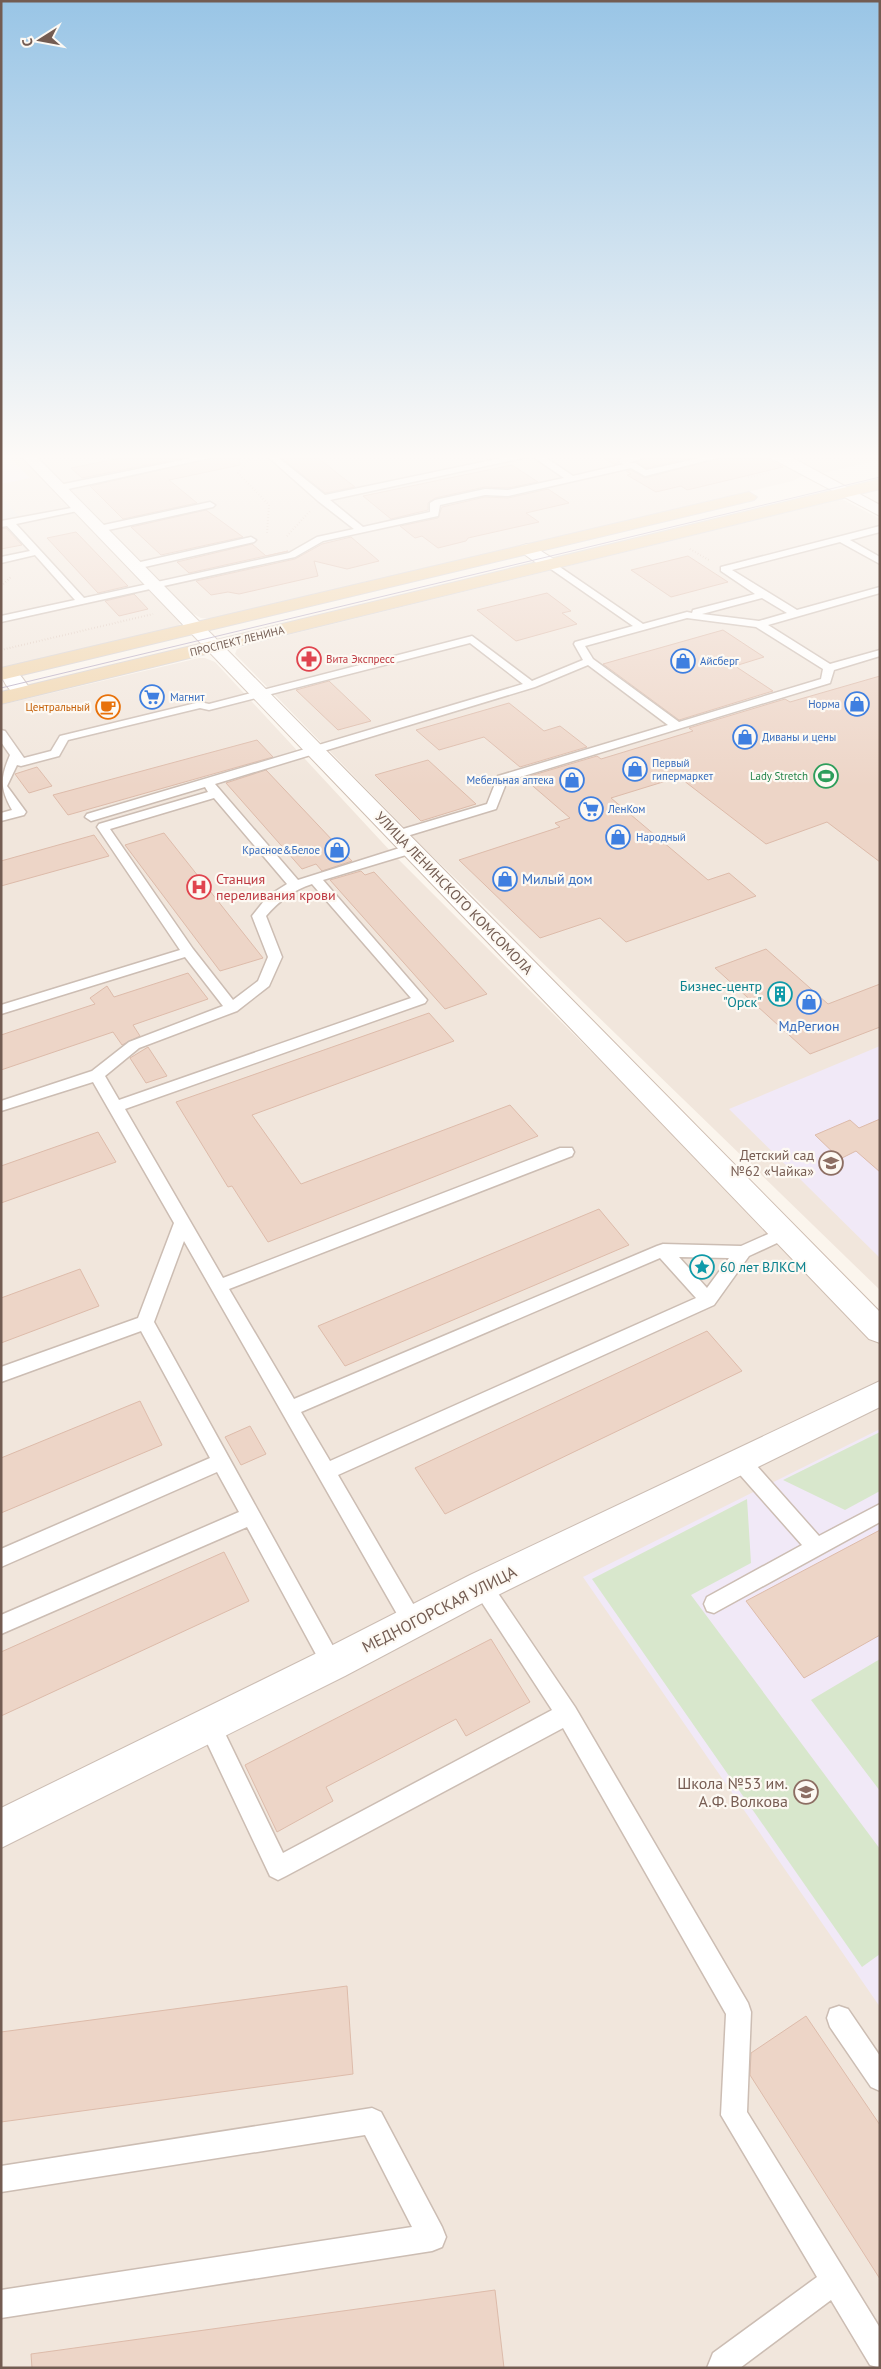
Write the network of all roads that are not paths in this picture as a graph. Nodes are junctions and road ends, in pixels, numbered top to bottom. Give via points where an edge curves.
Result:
1 (551, 565) edge
2 (49, 566) edge
3 (136, 566) edge
4 (245, 566) edge
5 (457, 566) edge
6 (549, 566) edge
7 (738, 566) edge
8 (154, 586) junction
9 (880, 590) edge
10 (763, 594) junction
11 (81, 600) junction
12 (687, 614) junction
13 (796, 614) junction
14 (1, 618) edge
15 (759, 624) junction
16 (195, 627) junction
17 (641, 627) junction
18 (214, 646) junction
19 (880, 653) edge
20 (589, 661) junction
21 (829, 668) junction
22 (4, 670) edge
23 (530, 684) junction
24 (23, 692) junction
25 (260, 694) junction
26 (1, 698) edge
27 (677, 726) junction
28 (1, 733) edge
29 (315, 751) junction
30 (16, 755) junction
31 (1, 759) edge
32 (212, 788) junction
33 (1, 817) edge
34 (91, 817) dead end
35 (404, 842) junction
36 (315, 879) junction
37 (295, 885) junction
38 (188, 952) junction
39 (232, 1008) junction
40 (1, 1010) edge
41 (97, 1075) junction
42 (1, 1106) edge
43 (115, 1107) junction
44 (566, 1152) dead end
45 (182, 1224) junction
46 (784, 1233) junction
47 (663, 1250) junction
48 (743, 1252) junction
49 (219, 1286) junction
50 (708, 1300) junction
51 (145, 1322) junction
52 (880, 1331) edge
53 (1, 1375) edge
54 (880, 1393) edge
55 (290, 1409) junction
56 (221, 1462) junction
57 (741, 1462) junction
58 (326, 1472) junction
59 (880, 1512) edge
60 (250, 1516) junction
61 (816, 1547) junction
62 (1, 1558) edge
63 (482, 1586) junction
64 (714, 1604) dead end
65 (412, 1621) junction
66 (1, 1626) edge
67 (332, 1664) junction
68 (567, 1714) junction
69 (210, 1726) junction
70 (1, 1829) edge
71 (839, 2018) dead end
72 (880, 2078) edge
73 (1, 2178) edge
74 (835, 2280) junction
75 (1, 2304) edge
76 (879, 2353) edge
77 (721, 2368) edge

1 - 17 lane
2 - 11 lane
3 - 8 street, УЛИЦА ЛЕНИНСКОГО КОМСОМОЛА
4 - 8 lane
5 - 16 main road, ПРОСПЕКТ ЛЕНИНА
6 - 18 main road, ПРОСПЕКТ ЛЕНИНА
7 - 10 lane via 724,569
8 - 11 lane
8 - 16 street, УЛИЦА ЛЕНИНСКОГО КОМСОМОЛА
9 - 13 lane
10 - 12 lane
10 - 13 lane
11 - 14 lane
12 - 15 lane
12 - 17 lane
13 - 15 lane
15 - 21 lane
16 - 18 street, УЛИЦА ЛЕНИНСКОГО КОМСОМОЛА
16 - 22 main road, ПРОСПЕКТ ЛЕНИНА
17 - 20 lane via 579,644
18 - 24 main road, ПРОСПЕКТ ЛЕНИНА
18 - 25 street, УЛИЦА ЛЕНИНСКОГО КОМСОМОЛА
19 - 21 lane
20 - 23 lane
20 - 27 lane
21 - 27 lane via 826,681
22 - 24 street
23 - 25 lane via 472,639
23 - 29 lane
24 - 26 main road, ПРОСПЕКТ ЛЕНИНА
25 - 29 street, УЛИЦА ЛЕНИНСКОГО КОМСОМОЛА
25 - 30 lane via 64,738 54,752 21,762
27 - 35 lane via 502,779 492,806
28 - 30 lane
29 - 32 lane
29 - 35 street, УЛИЦА ЛЕНИНСКОГО КОМСОМОЛА
30 - 31 lane
30 - 33 lane via 1,786 20,812
32 - 34 lane
32 - 37 lane
32 - 38 lane via 103,827
35 - 36 lane
35 - 46 street, УЛИЦА ЛЕНИНСКОГО КОМСОМОЛА
36 - 37 lane
36 - 43 lane via 420,1000
37 - 39 lane via 273,899 259,916 275,957 264,983
38 - 39 lane
38 - 40 lane
39 - 41 lane via 134,1045
41 - 42 lane
41 - 43 lane
43 - 45 lane
44 - 49 lane
45 - 49 lane
45 - 51 lane
46 - 48 lane
46 - 52 street, УЛИЦА ЛЕНИНСКОГО КОМСОМОЛА
47 - 48 lane
47 - 50 lane
47 - 55 lane
48 - 50 lane
49 - 55 lane
50 - 58 lane
51 - 53 lane
51 - 56 lane
54 - 57 street, МЕДНОГОРСКАЯ УЛИЦА
55 - 58 lane
56 - 60 lane
56 - 62 lane
57 - 61 lane
57 - 63 street, МЕДНОГОРСКАЯ УЛИЦА
58 - 65 lane
59 - 61 lane
60 - 66 lane
60 - 67 lane
61 - 64 lane
63 - 65 street, МЕДНОГОРСКАЯ УЛИЦА
63 - 68 lane
65 - 67 street, МЕДНОГОРСКАЯ УЛИЦА
67 - 69 street, МЕДНОГОРСКАЯ УЛИЦА
68 - 69 lane via 278,1868
68 - 74 lane via 739,2012 734,2114
69 - 70 street, МЕДНОГОРСКАЯ УЛИЦА
71 - 72 lane
73 - 75 lane via 372,2122 432,2237
74 - 76 lane
74 - 77 lane via 722,2364

